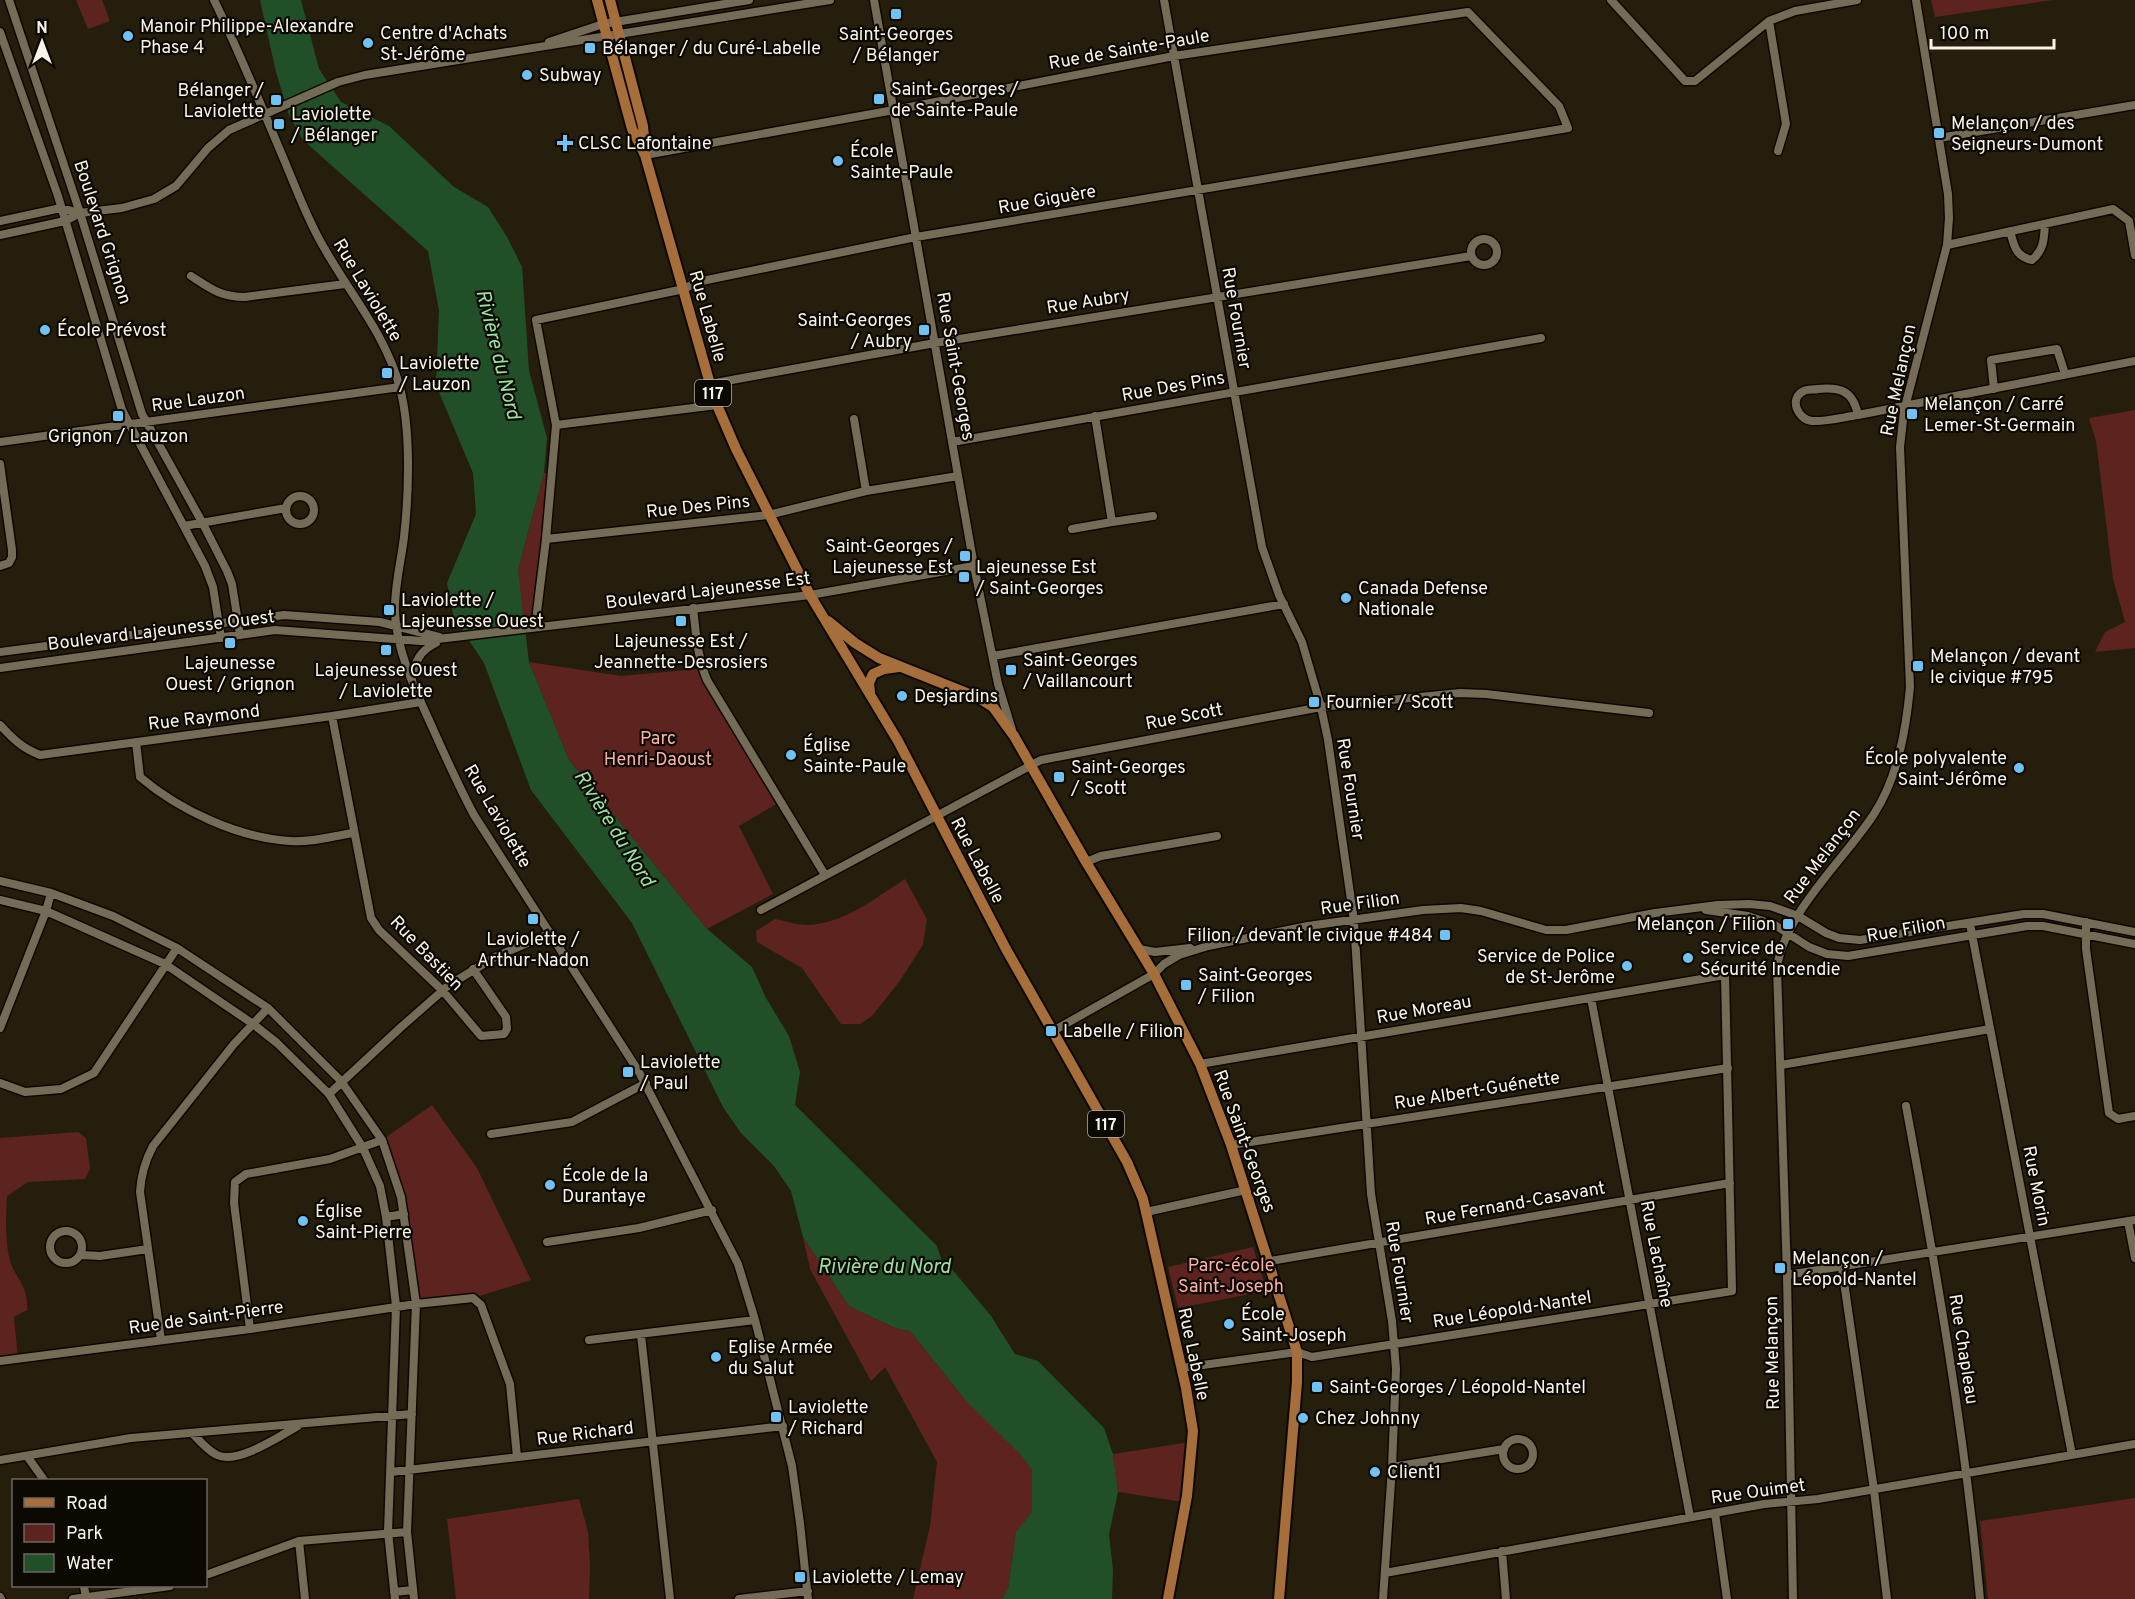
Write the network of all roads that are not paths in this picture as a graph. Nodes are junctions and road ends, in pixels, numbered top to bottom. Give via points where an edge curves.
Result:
1 (9, 0) edge
2 (214, 0) edge
3 (597, 0) edge
4 (610, 0) edge
5 (749, 0) edge
6 (831, 0) edge
7 (874, 0) edge
8 (1164, 0) edge
9 (1611, 0) edge
10 (1857, 0) edge
11 (1916, 0) edge
12 (1769, 21) junction
13 (616, 22) junction
14 (603, 24) junction
15 (0, 32) edge
16 (619, 35) junction
17 (606, 37) junction
18 (525, 50) junction
19 (1174, 56) junction
20 (2135, 105) edge
21 (894, 110) junction
22 (264, 113) junction
23 (1568, 128) joint
24 (1939, 138) junction
25 (1778, 151) dead end
26 (645, 155) junction
27 (1198, 190) junction
28 (62, 208) junction
29 (80, 213) junction
30 (0, 221) edge
31 (65, 221) junction
32 (2045, 224) junction
33 (2010, 231) junction
34 (0, 235) edge
35 (916, 237) junction
36 (1947, 245) junction
37 (2135, 255) edge
38 (1471, 256) dead end
39 (191, 276) dead end
40 (345, 284) junction
41 (684, 290) junction
42 (1217, 297) junction
43 (1541, 338) dead end
44 (935, 343) junction
45 (2135, 361) edge
46 (2065, 374) junction
47 (710, 384) junction
48 (400, 387) junction
49 (1994, 389) junction
50 (1234, 392) junction
51 (1905, 404) junction
52 (717, 405) junction
53 (1858, 415) junction
54 (1095, 416) junction
55 (854, 419) dead end
56 (147, 423) junction
57 (556, 425) junction
58 (129, 426) junction
59 (0, 442) edge
60 (952, 442) junction
61 (0, 464) edge
62 (958, 476) junction
63 (866, 491) junction
64 (286, 508) dead end
65 (768, 515) junction
66 (1153, 516) dead end
67 (202, 522) junction
68 (1112, 522) junction
69 (184, 526) junction
70 (1072, 530) dead end
71 (546, 539) junction
72 (0, 566) edge
73 (974, 566) junction
74 (810, 595) junction
75 (1284, 604) junction
76 (693, 608) junction
77 (821, 615) junction
78 (237, 620) junction
79 (219, 622) junction
80 (397, 626) junction
81 (538, 627) junction
82 (240, 635) junction
83 (221, 638) junction
84 (399, 639) junction
85 (445, 639) junction
86 (0, 652) edge
87 (993, 656) junction
88 (901, 667) junction
89 (0, 668) edge
90 (412, 680) junction
91 (870, 694) junction
92 (421, 702) junction
93 (1321, 707) junction
94 (1649, 713) dead end
95 (332, 717) junction
96 (0, 725) edge
97 (1014, 736) junction
98 (136, 742) junction
99 (1030, 765) junction
100 (936, 816) junction
101 (353, 833) junction
102 (1217, 836) dead end
103 (1086, 862) junction
104 (825, 875) junction
105 (0, 881) edge
106 (51, 892) junction
107 (0, 900) edge
108 (1691, 909) junction
109 (46, 910) junction
110 (761, 910) dead end
111 (1798, 916) junction
112 (1354, 921) junction
113 (2086, 922) junction
114 (1970, 924) junction
115 (552, 933) junction
116 (1788, 933) junction
117 (2135, 933) edge
118 (1972, 934) junction
119 (2086, 935) junction
120 (2135, 944) edge
121 (1208, 946) junction
122 (177, 948) junction
123 (1139, 949) junction
124 (165, 964) junction
125 (473, 969) junction
126 (1154, 974) junction
127 (443, 991) junction
128 (1591, 998) junction
129 (268, 1008) junction
130 (253, 1024) junction
131 (0, 1028) edge
132 (1990, 1029) junction
133 (1053, 1031) junction
134 (1361, 1036) junction
135 (1200, 1064) junction
136 (1781, 1065) junction
137 (1728, 1068) junction
138 (341, 1081) junction
139 (0, 1083) edge
140 (646, 1083) junction
141 (1608, 1086) junction
142 (329, 1094) junction
143 (1906, 1106) dead end
144 (2135, 1116) edge
145 (1367, 1124) junction
146 (491, 1134) dead end
147 (382, 1140) junction
148 (1231, 1145) junction
149 (363, 1148) junction
150 (1730, 1183) junction
151 (1246, 1190) junction
152 (1629, 1200) junction
153 (712, 1210) junction
154 (1146, 1212) junction
155 (404, 1214) junction
156 (386, 1217) junction
157 (2132, 1220) edge
158 (2030, 1236) junction
159 (547, 1242) dead end
160 (1378, 1242) junction
161 (148, 1249) junction
162 (1933, 1252) junction
163 (81, 1255) dead end
164 (2135, 1258) edge
165 (1270, 1261) junction
166 (1842, 1268) junction
167 (1787, 1275) junction
168 (416, 1304) junction
169 (1649, 1304) junction
170 (396, 1306) junction
171 (755, 1320) junction
172 (250, 1329) junction
173 (641, 1335) junction
174 (161, 1340) junction
175 (589, 1340) dead end
176 (1394, 1344) junction
177 (1297, 1352) junction
178 (0, 1361) edge
179 (1181, 1368) junction
180 (412, 1414) junction
181 (393, 1416) junction
182 (301, 1424) junction
183 (783, 1426) junction
184 (192, 1433) junction
185 (653, 1441) junction
186 (2135, 1444) edge
187 (1504, 1449) dead end
188 (2072, 1455) junction
189 (27, 1456) junction
190 (517, 1457) junction
191 (0, 1460) edge
192 (1392, 1467) junction
193 (408, 1470) junction
194 (391, 1472) junction
195 (1967, 1473) junction
196 (43, 1479) edge
197 (1874, 1490) junction
198 (1791, 1502) junction
199 (1715, 1512) junction
200 (1690, 1517) junction
201 (407, 1532) junction
202 (388, 1533) junction
203 (299, 1541) junction
204 (1502, 1551) junction
205 (1385, 1573) junction
206 (207, 1575) edge
207 (163, 1587) edge
208 (413, 1594) edge
209 (395, 1595) edge
210 (808, 1595) edge
211 (86, 1598) edge
212 (73, 1599) edge
213 (305, 1599) edge
214 (670, 1599) edge
215 (740, 1599) edge
216 (1168, 1599) edge
217 (1279, 1599) edge
218 (1383, 1599) edge
219 (1506, 1599) edge
220 (1727, 1599) edge
221 (1793, 1599) edge
222 (1887, 1599) edge
223 (1980, 1599) edge

1 - 29 street, Boulevard Grignon
2 - 22 street, Rue Laviolette
3 - 14 main road, 117
4 - 13 main road, 117
5 - 13 street
6 - 16 street
7 - 21 street, Rue Saint-Georges
8 - 19 street, Rue Fournier
9 - 12 street via 1685,81 1695,81
10 - 12 street via 1795,11
11 - 24 street, Rue Melançon
12 - 25 street via 1786,124
13 - 14 street
13 - 16 main road, 117
14 - 17 main road, 117
14 - 18 street
15 - 28 street, Boulevard Grignon
16 - 17 street
16 - 26 main road, Rue Labelle / 117 via 643,126
17 - 18 street
17 - 26 main road, Rue Labelle / 117 via 632,129
18 - 22 street via 365,75
19 - 21 street, Rue de Sainte-Paule
19 - 23 street, Rue de Sainte-Paule via 1468,12 1559,106
19 - 27 street, Rue Fournier
20 - 24 street
21 - 26 street, Rue de Sainte-Paule
21 - 35 street, Rue Saint-Georges
22 - 29 street via 218,138 188,174 165,193 138,205
22 - 40 street, Rue Laviolette via 315,232
23 - 27 street, Rue Giguère
24 - 36 street, Rue Melançon via 1948,194
26 - 41 main road, Rue Labelle / 117
27 - 35 street, Rue Giguère
27 - 42 street, Rue Fournier
28 - 29 street
28 - 30 street
28 - 31 street, Boulevard Grignon
29 - 31 street
29 - 56 street, Boulevard Grignon
31 - 34 street
31 - 58 street, Boulevard Grignon
32 - 33 street
32 - 33 street via 2040,253 2032,260 2023,258 2015,249
32 - 37 street via 2113,209 2129,221
33 - 36 street
35 - 41 street, Rue Giguère via 697,282
35 - 44 street, Rue Saint-Georges
36 - 51 street, Rue Melançon
38 - 42 street, Rue Aubry
39 - 40 street via 230,297
40 - 48 street, Rue Laviolette via 374,327
41 - 47 main road, Rue Labelle / 117
41 - 57 street, Rue Giguère via 536,320
42 - 44 street, Rue Aubry
42 - 50 street, Rue Fournier
43 - 50 street, Rue Des Pins
44 - 47 street, Rue Aubry
44 - 60 street, Rue Saint-Georges
45 - 46 street
46 - 49 street
46 - 49 street via 2057,349 1991,360
47 - 52 main road, Rue Labelle / 117
48 - 56 street, Rue Lauzon
48 - 80 street, Rue Laviolette via 407,470
49 - 51 street
50 - 54 street, Rue Des Pins
50 - 75 street, Rue Fournier via 1262,547
51 - 53 street
51 - 111 street, Rue Melançon via 1900,447 1910,687 1906,726 1888,788 1874,814
52 - 57 street
52 - 65 main road, Rue Labelle / 117
53 - 53 street via 1809,421 1800,416 1795,406 1803,391 1833,388 1850,395
54 - 60 street, Rue Des Pins
54 - 68 street
55 - 63 street
56 - 58 street, Rue Lauzon
56 - 67 street, Boulevard Grignon
57 - 71 street
58 - 59 street, Rue Lauzon
58 - 69 street, Boulevard Grignon
60 - 62 street, Rue Saint-Georges
61 - 72 street via 12,557
62 - 63 street, Rue Des Pins
62 - 73 street, Rue Saint-Georges
63 - 65 street, Rue Des Pins
64 - 67 street
65 - 71 street, Rue Des Pins
65 - 74 main road, Rue Labelle / 117
66 - 68 street
67 - 69 street
67 - 78 street, Boulevard Grignon via 232,584
68 - 70 street
69 - 79 street, Boulevard Grignon via 210,577
71 - 81 street
73 - 74 street, Boulevard Lajeunesse Est
73 - 87 street, Rue Saint-Georges
74 - 76 street, Boulevard Lajeunesse Est
74 - 77 main road, Rue Labelle / 117
75 - 87 street
75 - 93 street, Rue Fournier via 1302,642
76 - 81 street, Boulevard Lajeunesse Est
76 - 104 street via 701,665 707,680
77 - 88 main road, Rue Saint-Georges / 117 via 855,643
77 - 91 main road, Rue Labelle / 117
78 - 79 street, Boulevard Lajeunesse Ouest
78 - 80 street, Boulevard Lajeunesse Ouest via 284,615
78 - 82 street, Boulevard Grignon
79 - 83 street, Boulevard Grignon
79 - 86 street, Boulevard Lajeunesse Ouest
80 - 84 street, Rue Laviolette
80 - 85 street, Boulevard Lajeunesse Est
81 - 85 street, Boulevard Lajeunesse Est
82 - 83 street, Boulevard Lajeunesse Ouest
82 - 84 street, Boulevard Lajeunesse Ouest via 289,630
83 - 89 street, Boulevard Lajeunesse Ouest
84 - 85 street, Boulevard Lajeunesse Est
84 - 90 street, Rue Laviolette
85 - 90 street via 421,653
87 - 97 street, Rue Saint-Georges
88 - 91 main road via 873,674
88 - 97 main road, Rue Saint-Georges / 117 via 979,698 993,707
90 - 92 street, Rue Laviolette
91 - 100 main road, Rue Labelle / 117
92 - 95 street, Rue Raymond
92 - 115 street, Rue Laviolette via 474,815
93 - 94 street, Rue Scott via 1486,693
93 - 99 street, Rue Scott
93 - 112 street, Rue Fournier
95 - 98 street, Rue Raymond
95 - 101 street, Rue Bastien
96 - 98 street, Rue Raymond via 26,750 40,754
97 - 99 main road, Rue Saint-Georges / 117
98 - 101 street via 140,777 202,816 251,836 292,842
99 - 100 street, Rue Scott
99 - 103 main road, Rue Saint-Georges / 117
100 - 104 street, Rue Scott
100 - 133 main road, Rue Labelle / 117
101 - 127 street, Rue Bastien via 371,918
102 - 103 street
103 - 123 main road, Rue Saint-Georges / 117
104 - 110 street, Rue Scott
105 - 106 street
106 - 109 street
106 - 122 street via 113,916
107 - 109 street
108 - 111 street, Rue Filion via 1749,904 1770,906
108 - 112 street, Rue Filion via 1566,930 1546,930 1461,908
108 - 116 street, Rue Filion via 1748,916
109 - 124 street
109 - 131 street
111 - 114 street, Rue Filion via 1826,933 1860,940
111 - 116 street, Rue Melançon
112 - 121 street, Rue Filion
112 - 134 street, Rue Fournier
113 - 114 street, Rue Filion via 2024,914
113 - 117 street, Rue Filion
113 - 119 street
114 - 118 street, Rue Morin
115 - 125 street
115 - 140 street, Rue Laviolette
116 - 118 street, Rue Filion via 1827,954 1848,956
116 - 136 street, Rue Melançon via 1779,951 1777,968
118 - 119 street, Rue Filion via 2043,926
118 - 132 street, Rue Morin
119 - 120 street, Rue Filion
119 - 144 street via 2109,1113 2118,1119
121 - 123 street via 1155,952
121 - 126 street, Rue Filion via 1179,955
122 - 124 street
122 - 129 street
123 - 126 main road, Rue Saint-Georges / 117
124 - 130 street
124 - 139 street via 94,1073 61,1089 25,1092
125 - 127 street
125 - 127 street, Rue Bastien via 506,1017 504,1035 480,1036
126 - 133 street, Rue Filion
126 - 135 main road, Rue Saint-Georges / 117
127 - 138 street
128 - 134 street, Rue Moreau
128 - 137 street, Rue Moreau via 1725,975
128 - 141 street, Rue Lachaîne
129 - 130 street
129 - 138 street
130 - 142 street
130 - 161 street via 144,1162 140,1192
132 - 136 street
132 - 158 street, Rue Morin
133 - 154 main road, Rue Labelle / 117 via 1128,1162
134 - 135 street, Rue Moreau
134 - 145 street, Rue Fournier
135 - 148 main road, Rue Saint-Georges / 117
136 - 167 street, Rue Melançon
137 - 141 street, Rue Albert-Guénette
137 - 150 street
138 - 142 street
138 - 147 street
140 - 146 street via 572,1122
140 - 153 street, Rue Laviolette
141 - 145 street, Rue Albert-Guénette
141 - 152 street, Rue Lachaîne
142 - 149 street
143 - 162 street, Rue Chapleau
145 - 148 street, Rue Albert-Guénette
145 - 160 street, Rue Fournier
147 - 149 street
147 - 155 street
148 - 151 main road, Rue Saint-Georges / 117
149 - 156 street via 380,1186
149 - 172 street via 330,1159 246,1174 235,1182 234,1203
150 - 152 street, Rue Fernand-Casavant
150 - 169 street, Rue Léopold-Nantel via 1732,1291
151 - 154 street
151 - 165 main road, Rue Saint-Georges / 117
152 - 160 street, Rue Fernand-Casavant
152 - 169 street, Rue Lachaîne
153 - 159 street via 639,1228
153 - 171 street, Rue Laviolette via 738,1264
154 - 179 main road, Rue Labelle / 117
155 - 156 street
155 - 168 street
156 - 170 street
157 - 158 street
157 - 164 street
158 - 162 street
158 - 188 street, Rue Morin
160 - 165 street, Rue Fernand-Casavant
160 - 176 street, Rue Fournier
161 - 163 street
161 - 174 street
162 - 166 street
162 - 195 street, Rue Chapleau
165 - 177 main road, Rue Saint-Georges / 117
166 - 167 street
166 - 197 street
167 - 198 street, Rue Melançon
168 - 170 street, Rue de Saint-Pierre
168 - 180 street
168 - 190 street, Rue de Saint-Pierre via 473,1298 480,1305 510,1384
169 - 176 street, Rue Léopold-Nantel
169 - 200 street, Rue Lachaîne
170 - 172 street, Rue de Saint-Pierre
170 - 181 street
171 - 173 street
171 - 183 street, Rue Laviolette
172 - 174 street, Rue de Saint-Pierre
173 - 175 street
173 - 185 street
174 - 178 street, Rue de Saint-Pierre
176 - 177 street, Rue Léopold-Nantel via 1312,1357
176 - 192 street, Rue Fournier
177 - 179 street, Rue Léopold-Nantel
177 - 217 main road, Rue Saint-Georges / 117
179 - 216 main road, Rue Labelle / 117 via 1193,1431 1192,1452
180 - 181 street
180 - 193 street
181 - 182 street
181 - 194 street
182 - 184 street
182 - 184 street via 233,1457 219,1456
183 - 185 street, Rue Richard
183 - 210 street, Rue Laviolette via 795,1486
184 - 189 street via 130,1438
185 - 190 street, Rue Richard
185 - 214 street
186 - 188 street, Rue Ouimet
187 - 192 street
188 - 195 street, Rue Ouimet
189 - 191 street
189 - 196 street
190 - 193 street, Rue Richard
192 - 205 street, Rue Fournier
193 - 194 street, Rue Richard
193 - 201 street
194 - 202 street
195 - 197 street, Rue Ouimet
195 - 223 street, Rue Chapleau
197 - 198 street, Rue Ouimet
197 - 222 street
198 - 199 street, Rue Ouimet
198 - 221 street, Rue Melançon
199 - 200 street, Rue Ouimet
199 - 220 street
200 - 204 street, Rue Ouimet
201 - 202 street
201 - 208 street
202 - 203 street
202 - 209 street
203 - 206 street
203 - 213 street
204 - 205 street, Rue Ouimet
204 - 219 street
205 - 218 street, Rue Fournier
207 - 211 street
208 - 209 street
210 - 215 street
211 - 212 street

